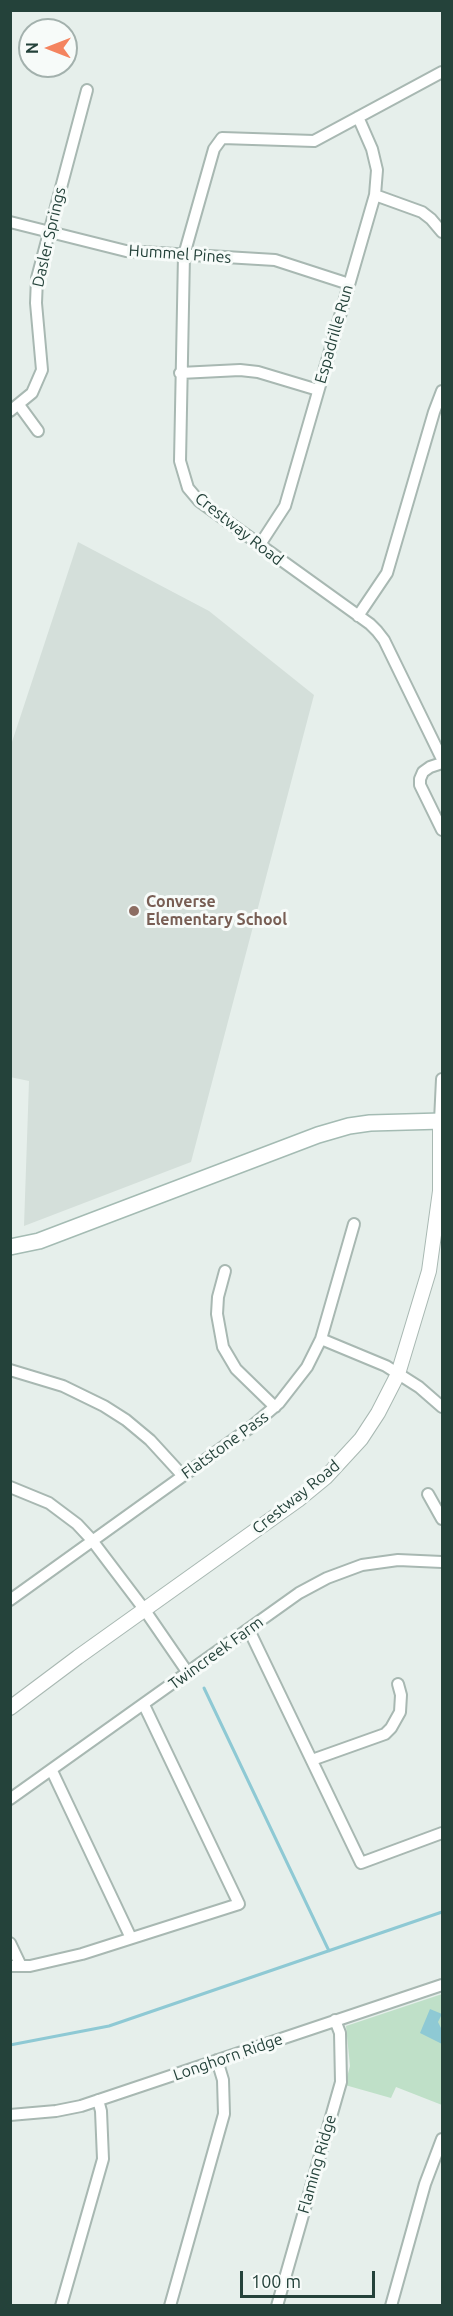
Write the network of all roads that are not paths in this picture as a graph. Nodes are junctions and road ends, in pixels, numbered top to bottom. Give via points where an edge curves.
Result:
1 (442, 72) edge
2 (87, 90) dead end
3 (358, 117) junction
4 (375, 195) junction
5 (10, 222) edge
6 (48, 232) junction
7 (442, 232) edge
8 (184, 255) junction
9 (349, 284) junction
10 (180, 373) junction
11 (318, 390) junction
12 (442, 391) edge
13 (15, 408) edge
14 (38, 431) dead end
15 (259, 546) junction
16 (358, 616) junction
17 (442, 761) edge
18 (442, 830) edge
19 (442, 1079) edge
20 (442, 1121) edge
21 (354, 1224) dead end
22 (10, 1247) edge
23 (225, 1271) dead end
24 (321, 1339) junction
25 (10, 1370) edge
26 (398, 1374) junction
27 (275, 1407) junction
28 (442, 1407) edge
29 (183, 1476) junction
30 (10, 1487) edge
31 (428, 1494) dead end
32 (442, 1519) edge
33 (92, 1541) junction
34 (442, 1562) edge
35 (10, 1600) edge
36 (144, 1609) junction
37 (249, 1630) junction
38 (188, 1673) junction
39 (398, 1684) dead end
40 (144, 1705) junction
41 (10, 1708) edge
42 (312, 1760) junction
43 (52, 1771) junction
44 (10, 1799) edge
45 (442, 1833) edge
46 (131, 1938) junction
47 (10, 1943) edge
48 (16, 1966) edge
49 (442, 1986) edge
50 (335, 2020) junction
51 (217, 2060) junction
52 (98, 2100) junction
53 (10, 2115) edge
54 (442, 2139) edge
55 (440, 2153) edge
56 (61, 2306) edge
57 (170, 2306) edge
58 (277, 2306) edge
59 (391, 2306) edge

1 - 3 street
2 - 6 street, Dasler Springs
3 - 4 street, Espadrille Run via 377,170
3 - 8 street, Crestway Road via 314,141 222,138 214,149
4 - 7 street via 422,212
4 - 9 street, Espadrille Run
5 - 6 street, Hummel Pines
6 - 8 street, Hummel Pines via 126,250
6 - 13 street, Dasler Springs via 36,288 42,370 32,393
8 - 9 street, Hummel Pines via 275,260
8 - 10 street, Crestway Road
9 - 11 street, Espadrille Run
10 - 11 street via 258,372
10 - 15 street, Crestway Road via 180,461 188,488 199,501
11 - 15 street, Espadrille Run via 285,506
12 - 16 street via 387,573
13 - 14 street
15 - 16 street, Crestway Road
16 - 17 street, Crestway Road via 384,640
17 - 18 street via 423,772 420,785
19 - 20 street, Crestway Road
20 - 22 main road via 370,1123 318,1135 39,1241
20 - 26 street, Crestway Road via 433,1248
21 - 24 street, Flatstone Pass
23 - 27 street via 217,1314 223,1347 236,1369
24 - 26 street
24 - 27 street, Flatstone Pass via 307,1367
25 - 29 street via 57,1384 104,1406 150,1440
26 - 28 street
26 - 36 street, Crestway Road via 361,1439 326,1477
27 - 29 street, Flatstone Pass
29 - 33 street, Flatstone Pass
30 - 33 street via 49,1503
31 - 32 street
33 - 35 street, Flatstone Pass
33 - 36 street
34 - 37 street, Twincreek Farm via 398,1560 348,1569 299,1593
36 - 38 street
36 - 41 street, Crestway Road
37 - 38 street, Twincreek Farm
37 - 42 street
38 - 40 street, Twincreek Farm
39 - 42 street via 400,1712 392,1728
40 - 43 street, Twincreek Farm
40 - 46 street via 239,1904
42 - 45 street via 361,1863
43 - 44 street, Twincreek Farm
43 - 46 street
46 - 48 street via 82,1954
47 - 48 street
49 - 50 street, Longhorn Ridge
50 - 51 street, Longhorn Ridge
50 - 58 street, Flaming Ridge via 341,2082
51 - 52 street, Longhorn Ridge
51 - 57 street via 223,2080 224,2114
52 - 53 street, Longhorn Ridge via 56,2111
52 - 56 street via 103,2159
54 - 55 street
55 - 59 street via 425,2184

